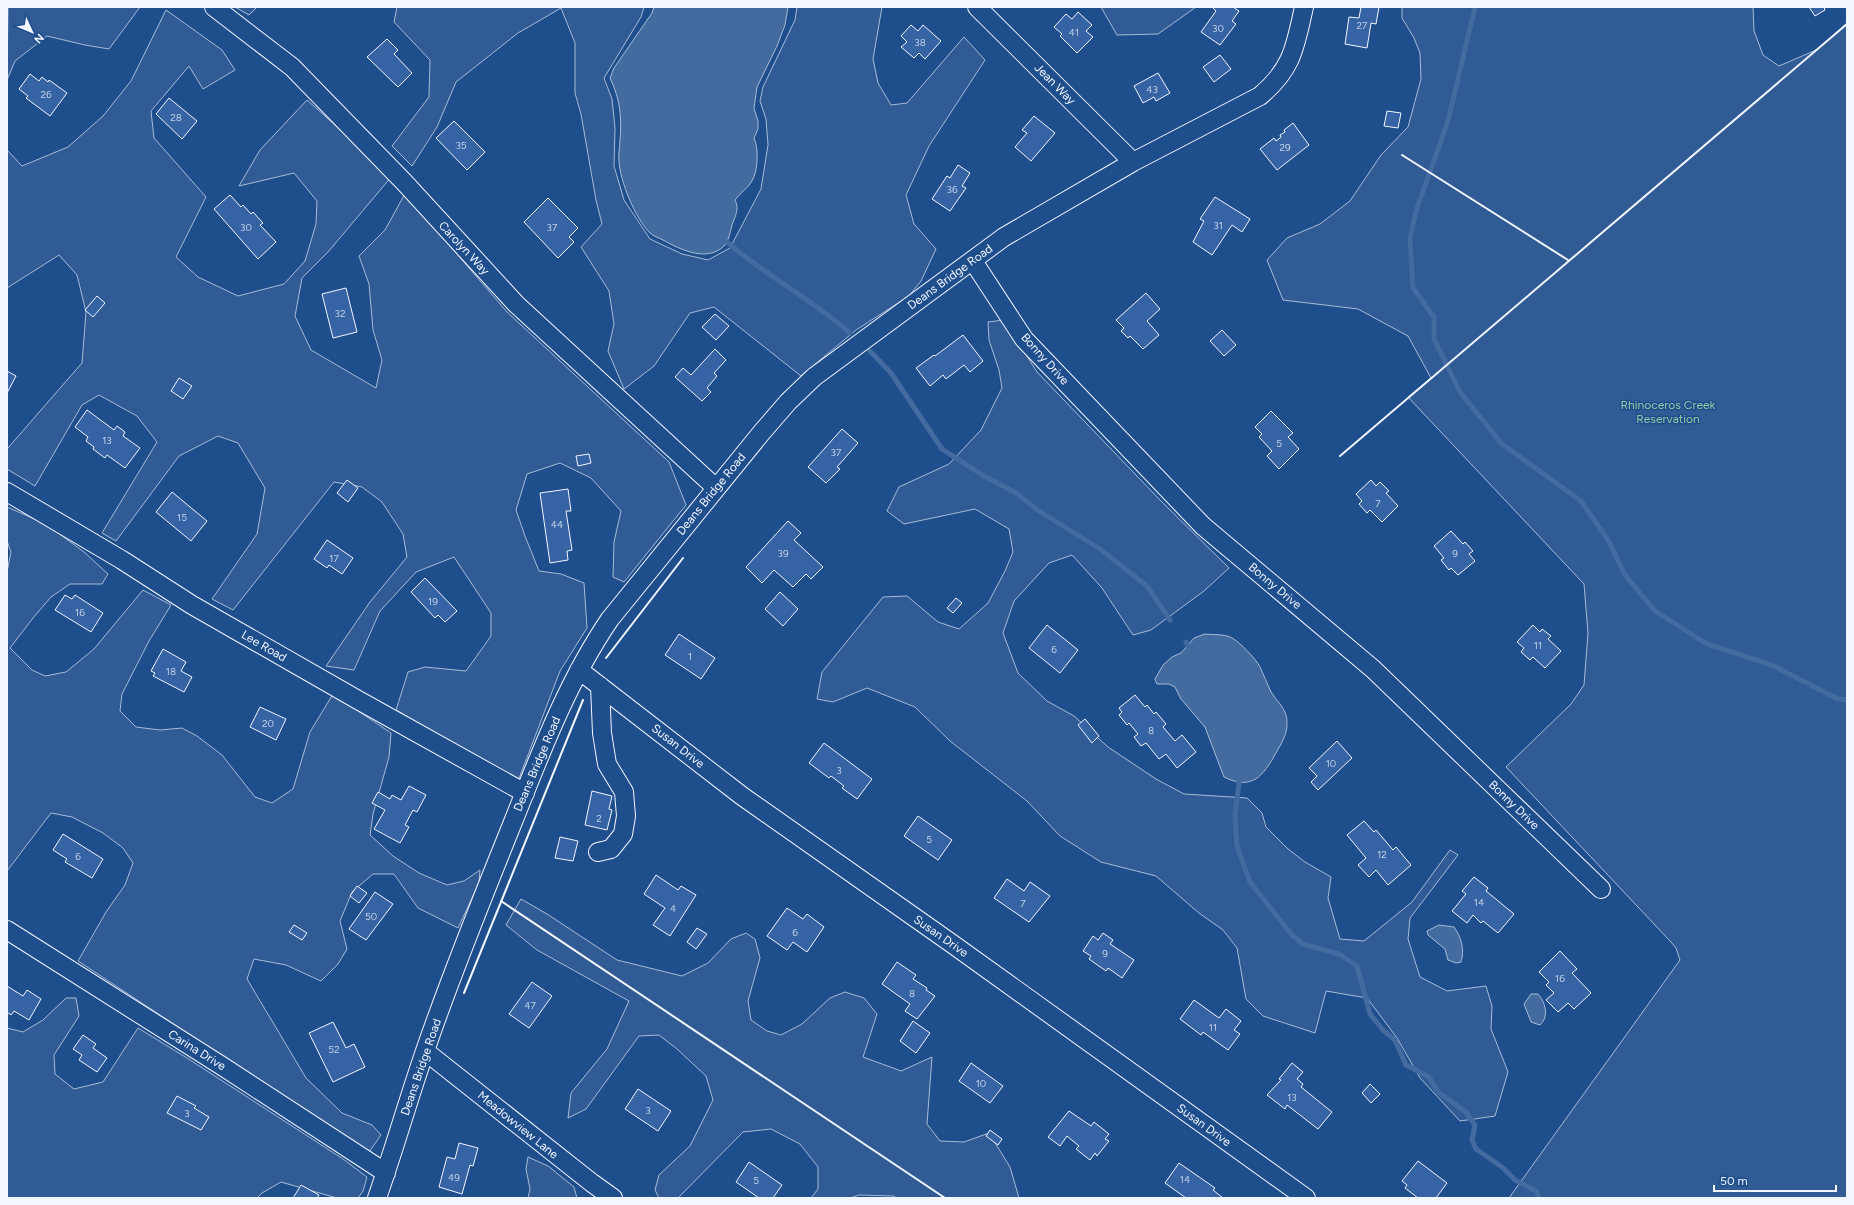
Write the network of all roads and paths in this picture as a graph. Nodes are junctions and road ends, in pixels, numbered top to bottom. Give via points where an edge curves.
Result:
1 (214, 7) edge
2 (977, 7) edge
3 (1304, 7) edge
4 (1133, 162) junction
5 (973, 261) junction
6 (716, 488) junction
7 (7, 492) edge
8 (579, 670) junction
9 (600, 686) junction
10 (525, 793) junction
11 (598, 852) dead end
12 (1601, 889) dead end
13 (7, 930) edge
14 (425, 1051) junction
15 (386, 1173) junction
16 (1283, 1192) edge
17 (377, 1198) edge
18 (613, 1198) edge
19 (1306, 1198) edge

1 - 6 street, Carolyn Way via 292,68 404,182 516,304
2 - 4 street, Jean Way
3 - 4 street, Deans Bridge Road via 1288,65 1275,83 1260,96 1239,108
4 - 5 street, Deans Bridge Road via 1004,237
5 - 6 street, Deans Bridge Road via 814,378 788,402
5 - 12 street, Bonny Drive via 1024,339 1203,526 1373,669
6 - 8 street, Deans Bridge Road via 610,619 593,643
7 - 10 street, Lee Road via 192,605
8 - 9 street, Susan Drive
8 - 10 street, Deans Bridge Road
9 - 11 street via 602,733 607,764 624,792 626,816 623,834 611,849
9 - 16 street, Susan Drive via 742,796 967,954
10 - 14 street, Deans Bridge Road via 457,962
13 - 15 street, Carina Drive
14 - 15 street, Deans Bridge Road
14 - 18 street, Meadowview Lane
15 - 17 street, Deans Bridge Road
16 - 19 street, Susan Drive

